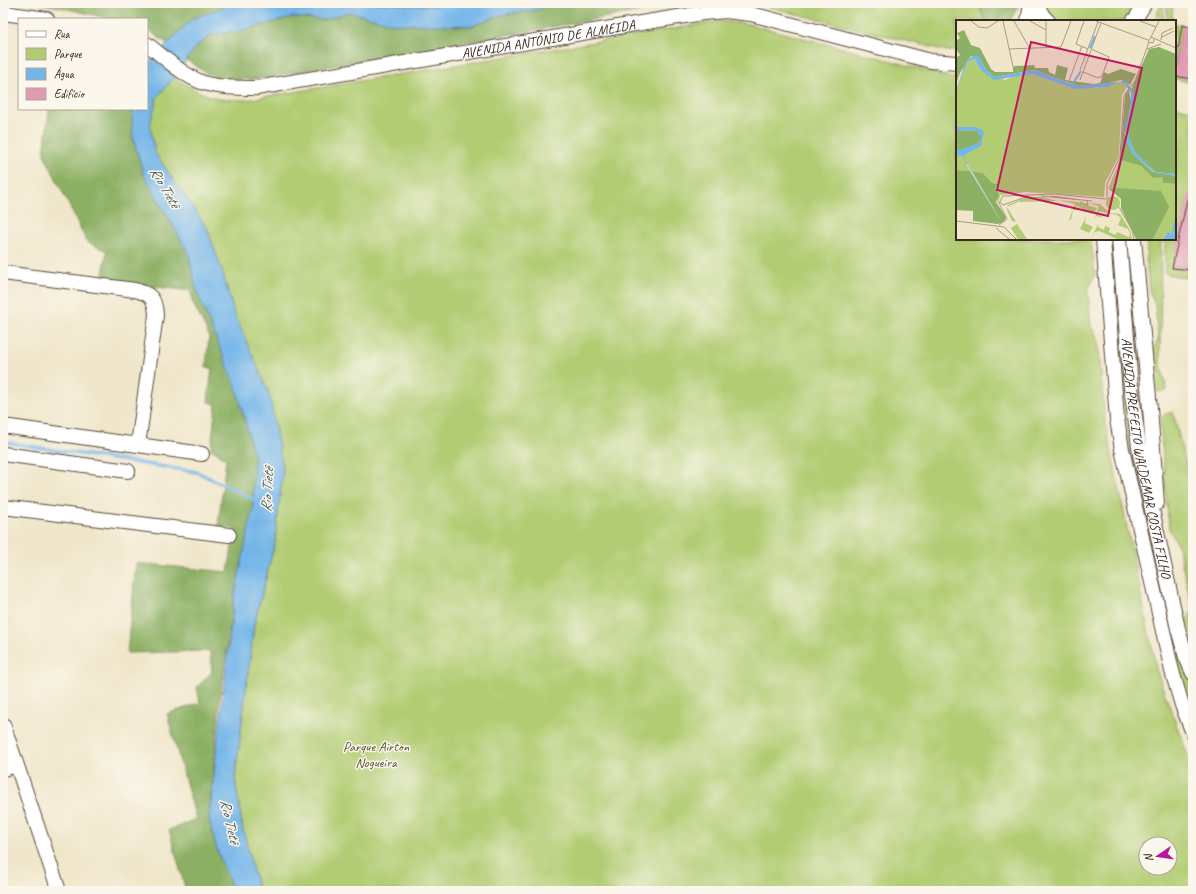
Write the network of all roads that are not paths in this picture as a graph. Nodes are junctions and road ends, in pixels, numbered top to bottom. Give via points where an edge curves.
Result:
1 (1031, 3) edge
2 (1036, 3) edge
3 (1144, 3) edge
4 (3, 13) edge
5 (40, 18) edge
6 (1028, 20) edge
7 (1047, 20) edge
8 (1134, 20) edge
9 (148, 45) edge
10 (956, 63) edge
11 (1103, 240) edge
12 (1119, 240) edge
13 (1134, 240) edge
14 (1141, 240) edge
15 (3, 273) edge
16 (1138, 277) junction
17 (3, 426) edge
18 (138, 445) junction
19 (3, 454) edge
20 (202, 454) dead end
21 (128, 471) dead end
22 (3, 507) edge
23 (229, 536) dead end
24 (1159, 547) junction
25 (1193, 673) edge
26 (3, 724) edge
27 (1193, 733) edge
28 (10, 767) edge
29 (57, 890) edge

1 - 6 street
2 - 7 street
3 - 8 street
4 - 5 street
9 - 10 street, AVENIDA ANTÔNIO DE ALMEIDA via 186,74 201,82 217,86 256,88 647,22 726,12 751,14 931,61
11 - 27 street via 1117,419 1122,449 1172,670
12 - 24 street, AVENIDA PREFEITO WALDEMAR COSTA FILHO via 1139,446
13 - 16 street
14 - 16 street
15 - 18 street via 135,290 144,293 155,303 156,315
16 - 24 street
17 - 18 street
18 - 20 street
19 - 21 street
22 - 23 street
24 - 25 street, AVENIDA PREFEITO WALDEMAR COSTA FILHO via 1180,639
26 - 28 street
28 - 29 street

